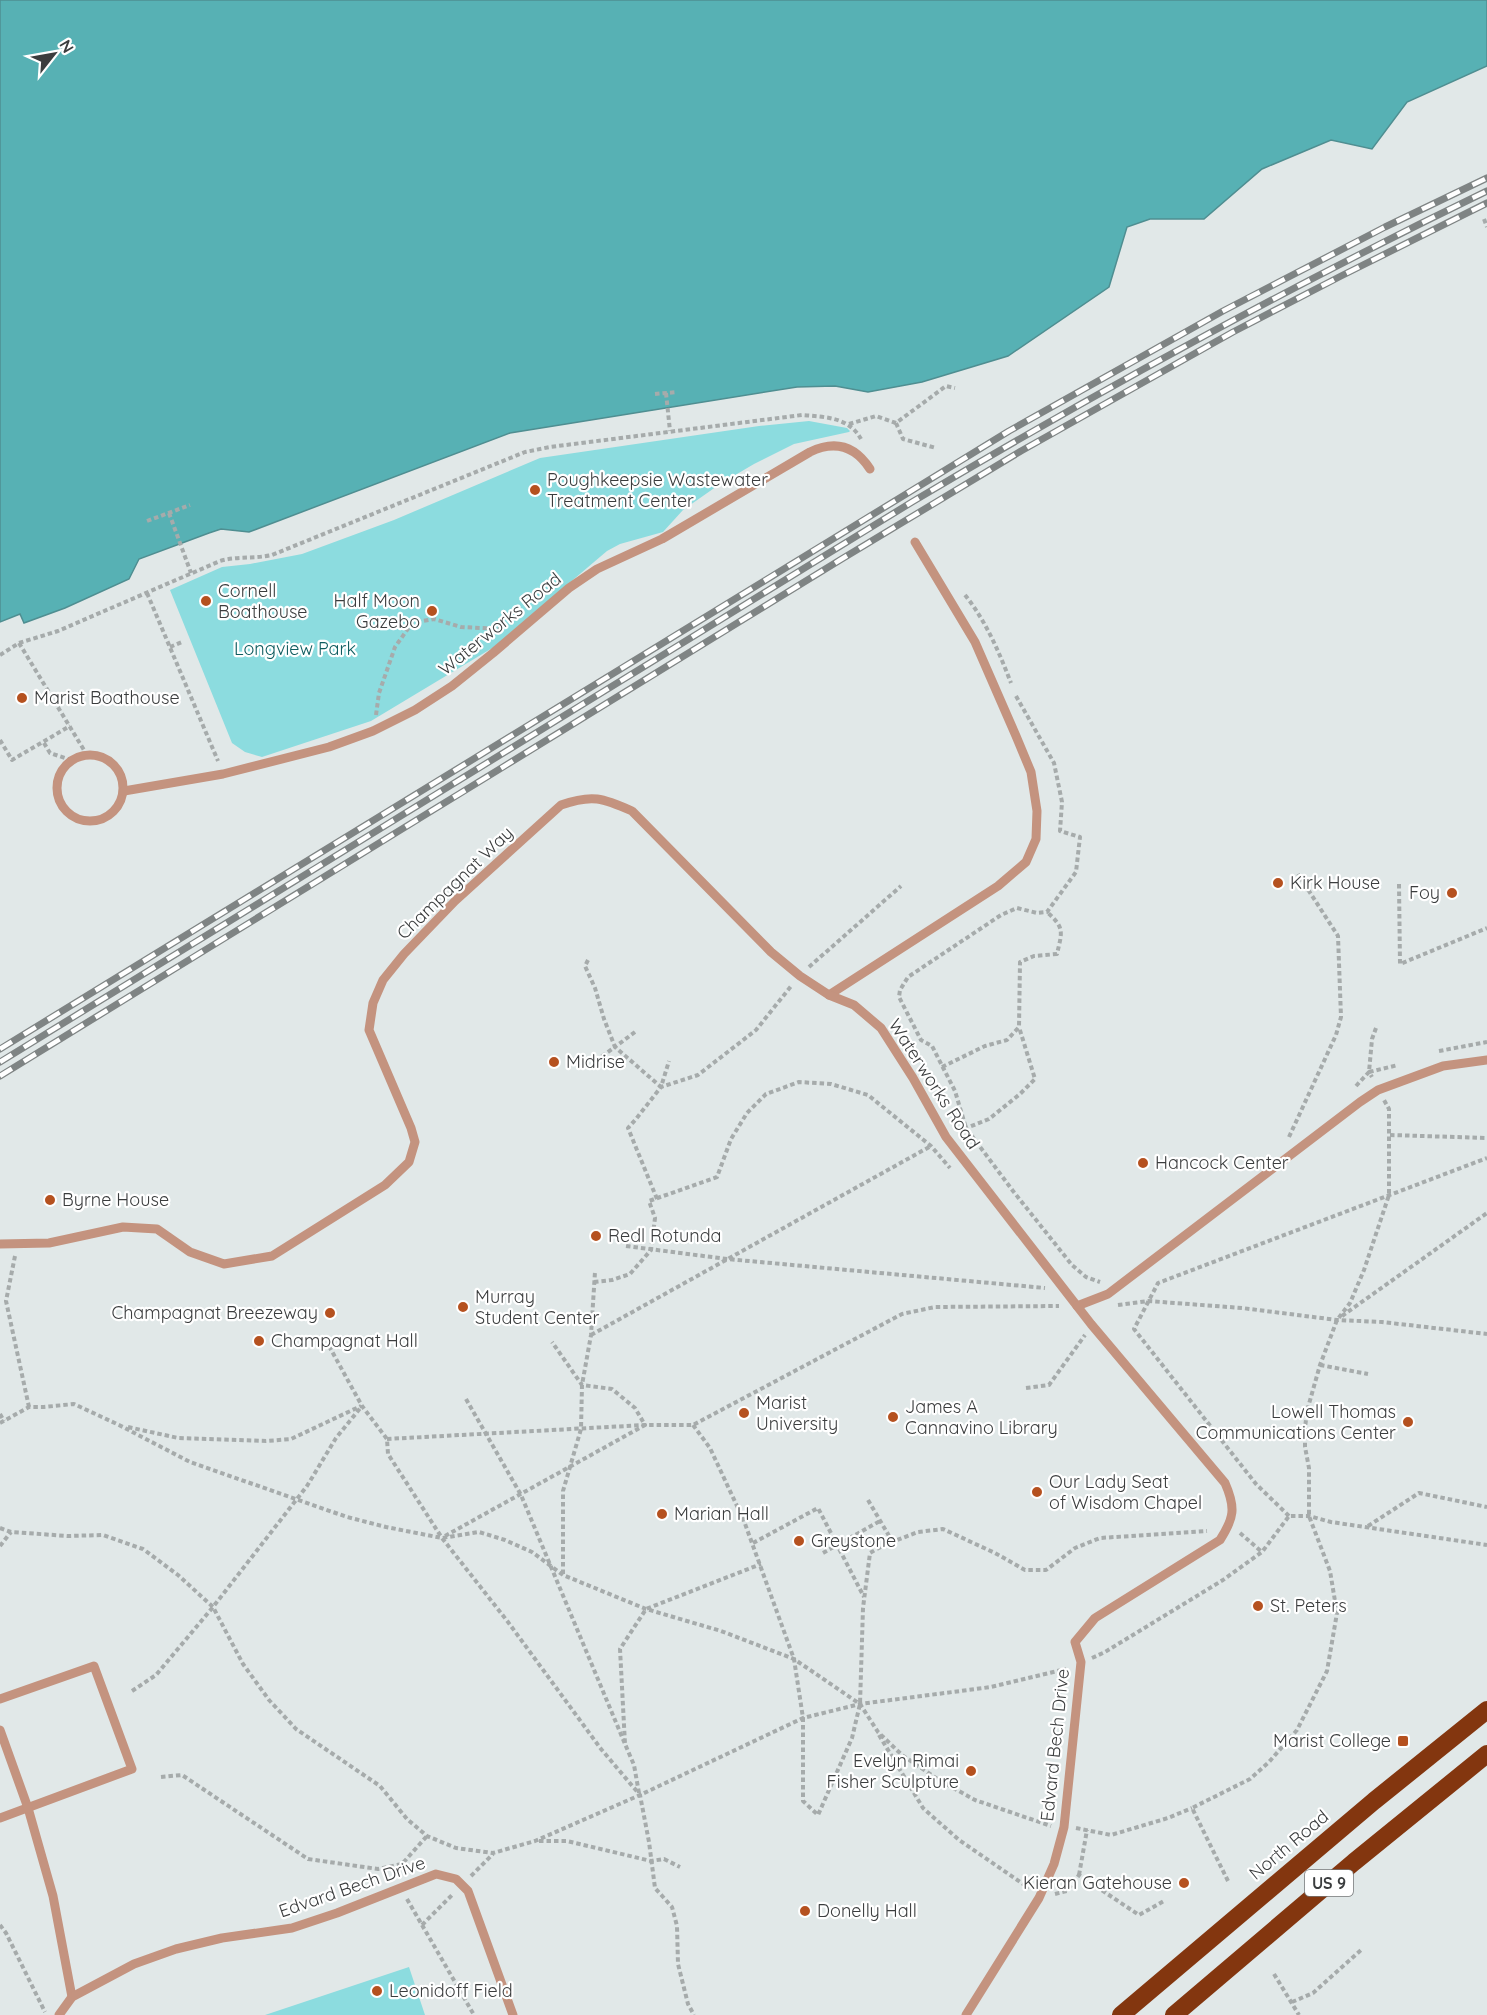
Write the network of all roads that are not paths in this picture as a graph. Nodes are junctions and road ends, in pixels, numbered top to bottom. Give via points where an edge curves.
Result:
1 (870, 469) dead end
2 (915, 542) dead end
3 (124, 791) junction
4 (829, 995) junction
5 (1487, 1060) edge
6 (0, 1244) edge
7 (1077, 1306) junction
8 (1230, 1524) joint
9 (0, 1699) edge
10 (1487, 1710) edge
11 (0, 1730) edge
12 (1487, 1754) edge
13 (28, 1808) junction
14 (0, 1818) edge
15 (72, 1997) junction
16 (59, 2015) edge
17 (513, 2015) edge
18 (966, 2015) edge
19 (1121, 2015) edge
20 (1174, 2015) edge

1 - 3 lane, Waterworks Road via 845,448 818,448 663,539 597,569 452,686 373,731 329,747 223,774
2 - 4 lane via 975,642 1031,772 1037,811 1036,839 1026,862 998,886
3 - 3 lane via 119,770 112,762 87,754 71,760 57,785 63,807 71,815 93,821 114,812
4 - 6 lane, Champagnat Way via 771,952 632,811 608,800 580,798 561,805 455,901 383,980 373,1003 369,1030 415,1142 409,1162 385,1185 272,1256 224,1264 190,1252 157,1229 123,1227 49,1243
4 - 7 lane, Waterworks Road via 855,1005 881,1028 946,1137
5 - 7 lane via 1443,1066 1378,1090 1108,1294
7 - 8 lane, Waterworks Road via 1225,1483 1231,1497
8 - 18 lane, Edvard Bech Drive via 1220,1540 1095,1618 1076,1642 1081,1662 1064,1827 1054,1864 1039,1898
9 - 13 lane via 94,1666 132,1768
10 - 19 highway, North Road / US 9
11 - 13 lane
12 - 20 highway, US 9
13 - 14 lane
13 - 15 lane via 53,1896
15 - 16 lane, Edvard Bech Drive
15 - 17 lane, Edvard Bech Drive via 134,1964 176,1949 292,1928 436,1874 456,1879 468,1891

